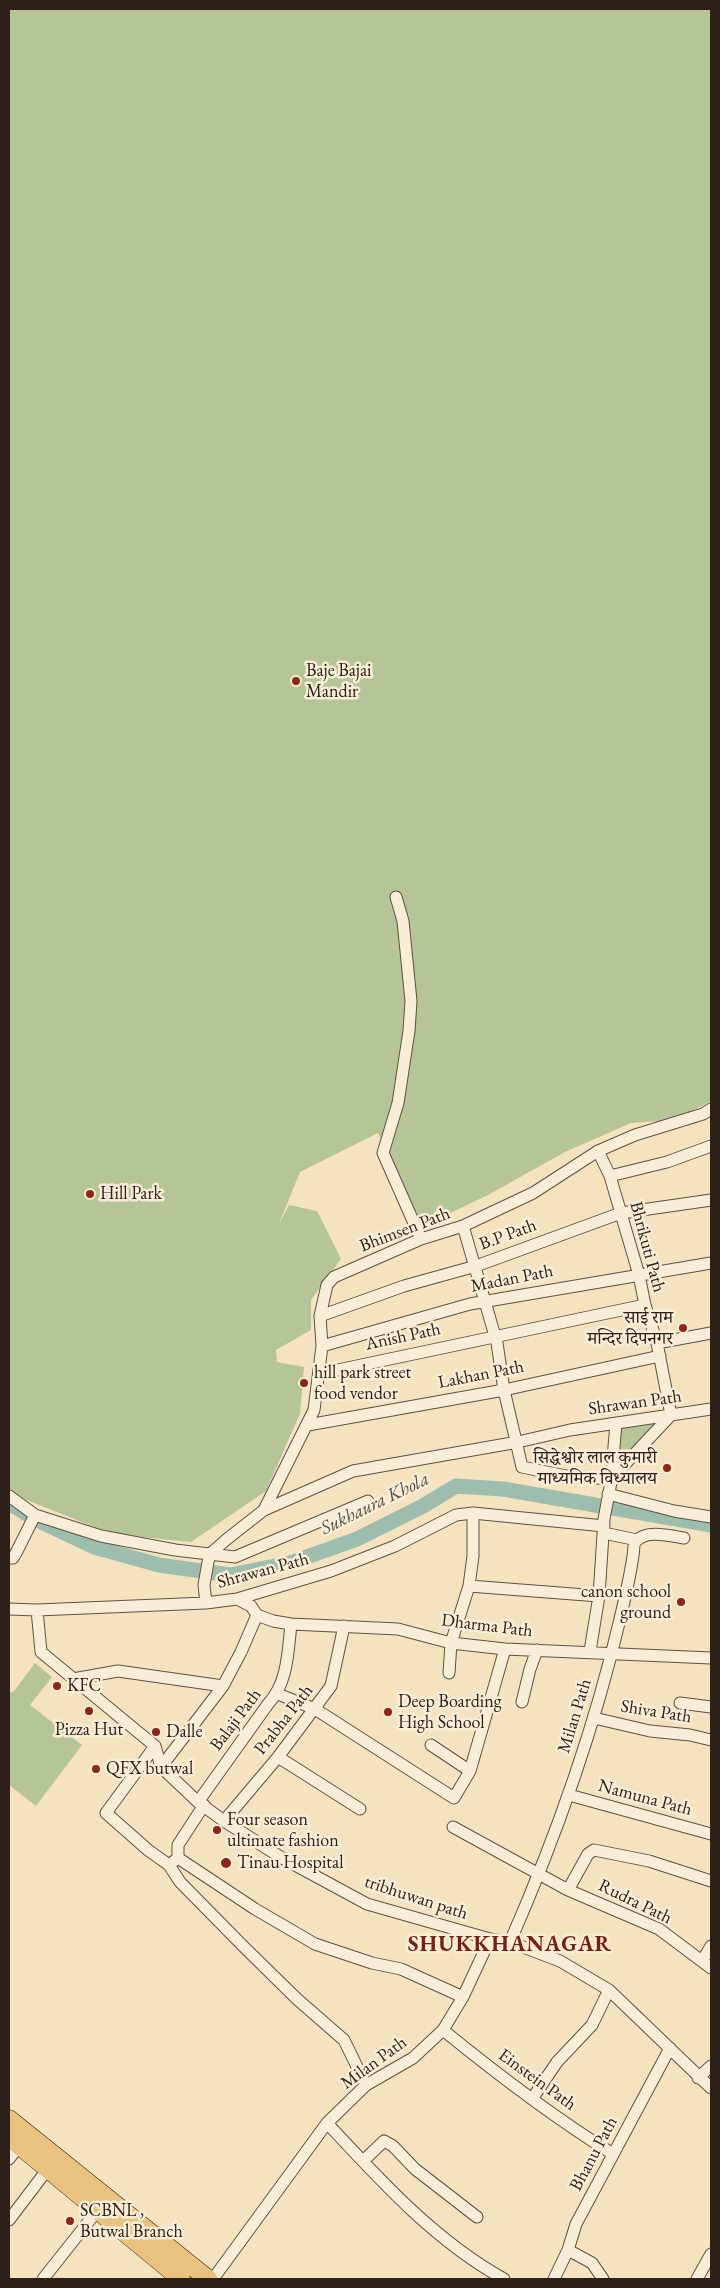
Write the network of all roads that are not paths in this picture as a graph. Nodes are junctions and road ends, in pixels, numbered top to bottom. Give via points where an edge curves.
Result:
1 (396, 897) dead end
2 (711, 1109) edge
3 (711, 1146) edge
4 (598, 1150) junction
5 (610, 1176) junction
6 (711, 1200) edge
7 (621, 1213) junction
8 (463, 1226) junction
9 (421, 1239) junction
10 (711, 1263) edge
11 (476, 1266) junction
12 (640, 1275) junction
13 (484, 1302) junction
14 (645, 1305) junction
15 (320, 1316) junction
16 (711, 1333) edge
17 (494, 1335) junction
18 (658, 1343) junction
19 (322, 1346) junction
20 (660, 1356) junction
21 (319, 1374) junction
22 (504, 1390) junction
23 (711, 1409) edge
24 (671, 1415) junction
25 (616, 1423) junction
26 (308, 1424) junction
27 (518, 1442) junction
28 (611, 1478) junction
29 (608, 1494) junction
30 (9, 1496) edge
31 (368, 1500) dead end
32 (264, 1510) junction
33 (473, 1513) junction
34 (35, 1514) junction
35 (711, 1516) edge
36 (604, 1526) junction
37 (684, 1538) dead end
38 (637, 1540) junction
39 (9, 1558) edge
40 (209, 1558) junction
41 (469, 1586) junction
42 (599, 1596) junction
43 (237, 1599) junction
44 (206, 1603) junction
45 (9, 1609) edge
46 (37, 1610) junction
47 (256, 1615) junction
48 (291, 1624) junction
49 (344, 1626) junction
50 (451, 1643) junction
51 (505, 1649) junction
52 (537, 1650) junction
53 (590, 1652) junction
54 (612, 1653) junction
55 (711, 1658) edge
56 (449, 1673) dead end
57 (73, 1679) junction
58 (223, 1686) junction
59 (278, 1694) junction
60 (522, 1702) dead end
61 (680, 1703) dead end
62 (711, 1707) edge
63 (315, 1710) junction
64 (594, 1718) junction
65 (711, 1740) edge
66 (431, 1745) dead end
67 (155, 1746) junction
68 (278, 1757) junction
69 (161, 1767) junction
70 (470, 1771) junction
71 (569, 1795) junction
72 (201, 1803) junction
73 (360, 1809) dead end
74 (224, 1821) junction
75 (453, 1827) dead end
76 (711, 1834) edge
77 (174, 1862) junction
78 (540, 1874) junction
79 (711, 1881) edge
80 (568, 1890) junction
81 (490, 1939) junction
82 (510, 1942) junction
83 (711, 1946) edge
84 (707, 1964) edge
85 (609, 1990) junction
86 (463, 1997) junction
87 (443, 2030) junction
88 (670, 2048) junction
89 (711, 2066) edge
90 (698, 2078) junction
91 (366, 2086) junction
92 (711, 2088) edge
93 (532, 2099) junction
94 (9, 2119) edge
95 (327, 2123) junction
96 (12, 2148) edge
97 (614, 2154) junction
98 (363, 2161) junction
99 (47, 2170) junction
100 (97, 2211) junction
101 (477, 2217) dead end
102 (9, 2220) edge
103 (568, 2250) junction
104 (711, 2254) edge
105 (187, 2275) edge
106 (43, 2279) edge
107 (208, 2279) edge
108 (213, 2279) edge
109 (504, 2279) edge
110 (554, 2279) edge
111 (603, 2279) edge
112 (697, 2279) edge

1 - 9 street via 403,921 411,1001 398,1102 383,1153
2 - 4 street, Bhimsen Path
3 - 5 street via 668,1162
4 - 5 street, Bhrikuti Path
4 - 8 street, Bhimsen Path via 532,1192
5 - 7 street, Bhrikuti Path
6 - 7 street, B.P Path
7 - 11 street, B.P Path
7 - 12 street, Bhrikuti Path
8 - 9 street, Bhimsen Path
8 - 11 street
9 - 15 street, Bhimsen Path via 334,1277 327,1284
10 - 12 street, Madan Path
11 - 13 street
11 - 15 street, B.P Path via 404,1286
12 - 13 street, Madan Path
12 - 14 street, Bhrikuti Path
13 - 17 street
13 - 19 street, Madan Path
14 - 17 street, Anish Path
14 - 18 street, Bhrikuti Path
15 - 19 street, Bhimsen Path
16 - 18 street
17 - 21 street, Anish Path
17 - 22 street
18 - 20 street, Bhrikuti Path
19 - 21 street, Bhimsen Path
20 - 22 street, Lakhan Path
20 - 24 street, Bhrikuti Path
21 - 26 street, Bhimsen Path via 314,1410
22 - 26 street, Lakhan Path
22 - 27 street
23 - 24 street, Shrawan Path
24 - 25 street, Shrawan Path
24 - 28 street
25 - 27 street, Shrawan Path
25 - 28 street
26 - 32 street, Bhimsen Path
27 - 28 street via 522,1468 566,1476
27 - 32 street, Shrawan Path via 353,1471
28 - 29 street
29 - 35 street via 674,1511
29 - 36 street
30 - 34 street
31 - 40 street via 235,1557
32 - 40 street, Shrawan Path via 226,1539
33 - 36 street, Shrawan Path
33 - 41 street
33 - 43 street, Shrawan Path via 456,1515 395,1546 331,1571
34 - 39 street via 16,1553
34 - 40 street via 101,1536
36 - 38 street, Shrawan Path
36 - 42 street
37 - 38 street via 660,1534
38 - 54 street, Milan Path
40 - 44 street via 204,1585
41 - 42 street
41 - 50 street
42 - 53 street
43 - 44 street, Shrawan Path
43 - 47 street, Dharma Path via 251,1606
44 - 46 street, Shrawan Path
45 - 46 street, Shrawan Path
46 - 57 street via 41,1652
47 - 48 street, Dharma Path
47 - 58 street
48 - 49 street, Dharma Path
48 - 59 street, Balaji Path
49 - 50 street, Dharma Path via 398,1629
49 - 63 street, Prabha Path via 331,1686
50 - 51 street, Dharma Path
50 - 56 street
51 - 52 street, Dharma Path
51 - 70 street
52 - 53 street, Dharma Path
52 - 60 street
53 - 54 street, Dharma Path
54 - 55 street, Dharma Path
54 - 64 street, Milan Path
57 - 58 street via 118,1671
57 - 67 street
58 - 69 street
59 - 63 street
59 - 72 street, Balaji Path
61 - 62 street
63 - 68 street, Prabha Path
63 - 70 street via 454,1798
64 - 65 street, Shiva Path
64 - 71 street, Milan Path
66 - 70 street
67 - 69 street
67 - 77 street via 106,1813 148,1850
68 - 73 street
68 - 74 street, Prabha Path
69 - 72 street, tribhuwan path
71 - 76 street, Namuna Path
71 - 78 street, Milan Path
72 - 74 street, tribhuwan path
72 - 77 street, Balaji Path via 178,1845
74 - 81 street, tribhuwan path via 282,1858 367,1904
75 - 78 street, Rudra Path
77 - 86 street via 315,1944 401,1969
77 - 91 street via 180,1882 296,1999 344,2040
78 - 80 street, Rudra Path
78 - 82 street, Milan Path
79 - 80 street via 649,1861 594,1850 588,1854
80 - 84 street, Rudra Path via 659,1930
81 - 82 street, tribhuwan path
81 - 86 street, Milan Path
82 - 85 street, tribhuwan path via 560,1961
83 - 84 street
85 - 88 street, tribhuwan path
85 - 93 street via 592,2025 557,2062
86 - 87 street, Milan Path
87 - 91 street, Milan Path via 413,2058
87 - 93 street, Einstein Path
88 - 90 street, tribhuwan path
88 - 97 street, Bhanu Path
89 - 90 street
90 - 92 street, tribhuwan path
91 - 95 street, Milan Path
93 - 97 street, Einstein Path
94 - 105 highway
95 - 98 street
95 - 108 street, Milan Path
96 - 99 highway
97 - 103 street, Bhanu Path via 576,2224
98 - 101 street via 384,2141
98 - 109 street via 441,2236 472,2261
99 - 100 highway
99 - 102 street
100 - 105 highway
100 - 106 street
103 - 110 street, Bhanu Path
103 - 111 street via 592,2264
104 - 112 street
105 - 107 highway

